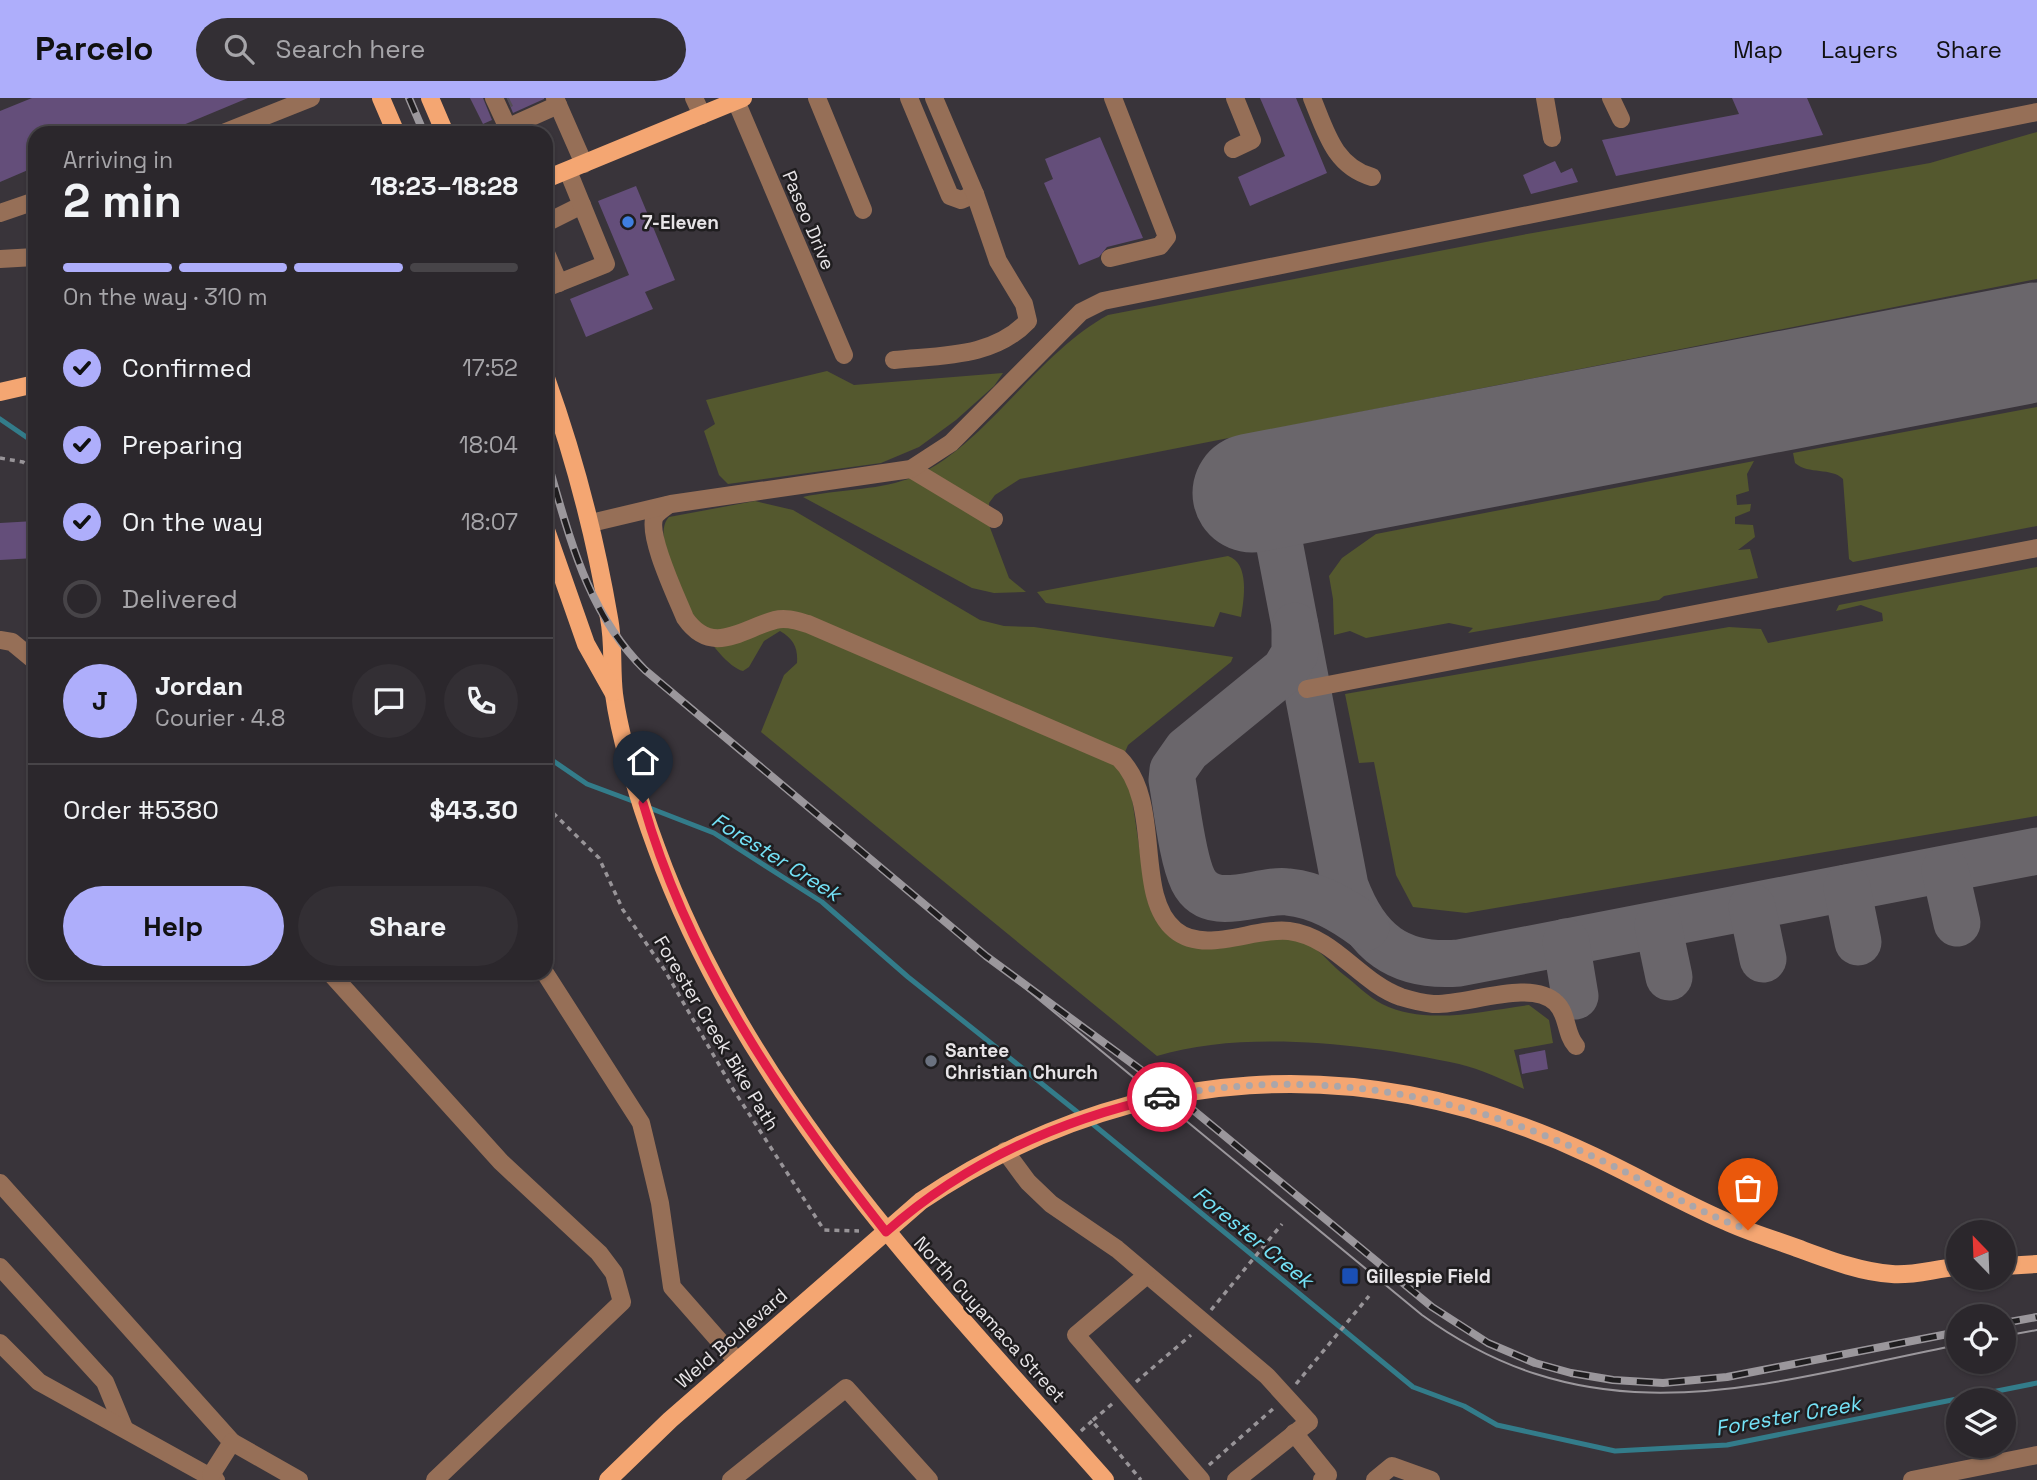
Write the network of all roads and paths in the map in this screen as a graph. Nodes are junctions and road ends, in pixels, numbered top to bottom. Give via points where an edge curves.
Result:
1 (312, 98) edge
2 (381, 98) edge
3 (430, 98) edge
4 (694, 98) edge
5 (817, 98) edge
6 (909, 98) edge
7 (934, 98) edge
8 (1113, 98) edge
9 (1235, 98) edge
10 (1312, 98) edge
11 (1545, 98) edge
12 (1611, 98) edge
13 (739, 99) edge
14 (499, 100) edge
15 (557, 102) edge
16 (2037, 112) edge
17 (702, 115) junction
18 (1621, 119) dead end
19 (241, 126) edge
20 (393, 126) edge
21 (442, 126) edge
22 (1552, 138) dead end
23 (1233, 149) dead end
24 (576, 167) junction
25 (553, 177) edge
26 (1372, 177) dead end
27 (975, 194) junction
28 (28, 203) edge
29 (582, 205) junction
30 (863, 210) dead end
31 (0, 213) edge
32 (553, 220) edge
33 (28, 257) edge
34 (1110, 258) dead end
35 (0, 259) edge
36 (553, 285) edge
37 (844, 355) dead end
38 (894, 360) dead end
39 (28, 385) edge
40 (0, 392) edge
41 (553, 401) edge
42 (0, 458) edge
43 (28, 466) edge
44 (911, 469) junction
45 (668, 505) junction
46 (994, 519) dead end
47 (591, 523) junction
48 (2037, 548) edge
49 (553, 550) edge
50 (0, 640) edge
51 (28, 656) edge
52 (1307, 689) dead end
53 (614, 695) junction
54 (553, 813) edge
55 (341, 980) edge
56 (549, 980) edge
57 (1576, 1046) dead end
58 (1005, 1151) junction
59 (0, 1183) edge
60 (1282, 1224) dead end
61 (886, 1232) junction
62 (2037, 1264) edge
63 (2016, 1265) edge
64 (0, 1267) edge
65 (1946, 1268) edge
66 (1147, 1275) junction
67 (1369, 1296) dead end
68 (1220, 1298) dead end
69 (0, 1343) edge
70 (737, 1361) junction
71 (1286, 1396) junction
72 (124, 1428) junction
73 (1294, 1433) junction
74 (232, 1442) junction
75 (2037, 1455) edge
76 (214, 1478) edge
77 (1199, 1478) edge
78 (299, 1480) edge
79 (435, 1480) edge
80 (608, 1480) edge
81 (731, 1480) edge
82 (929, 1480) edge
83 (1105, 1480) edge
84 (1236, 1480) edge
85 (1322, 1480) edge
86 (1375, 1480) edge
87 (1431, 1480) edge
88 (1912, 1480) edge

1 - 19 street
2 - 20 main road
3 - 21 main road
4 - 17 street
5 - 30 street
6 - 27 street via 950,196 961,200
7 - 27 street
8 - 34 street via 1167,237 1160,246
9 - 23 street via 1252,140
10 - 26 street via 1337,156 1355,172
11 - 22 street
12 - 18 street
13 - 17 main road
13 - 37 street, Paseo Drive
14 - 15 street via 506,124 511,126
15 - 24 street
16 - 44 street via 1103,300 1081,312 951,443
17 - 24 main road
24 - 25 main road
24 - 29 street
27 - 38 street via 1006,278 1024,304 1028,321 1013,337 991,348
28 - 31 street
29 - 32 street
29 - 36 street via 606,264
33 - 35 street
39 - 40 main road
41 - 47 main road, North Cuyamaca Street
42 - 43 path
44 - 45 street
44 - 46 street
45 - 47 street
45 - 57 street via 656,514 656,542 692,629 723,638 774,621 808,624 1119,758 1136,780 1159,908 1176,931 1195,940 1289,931 1309,936 1334,949 1374,985 1433,1004 1530,992 1549,997 1559,1005
47 - 53 main road, North Cuyamaca Street via 611,631
48 - 52 street
49 - 53 main road, North Cuyamaca Street via 586,644
50 - 51 street via 12,642
53 - 61 main road, North Cuyamaca Street via 655,846 716,981 757,1055 818,1146
54 - 61 path, Forester Creek Bike Path via 599,858 623,910 824,1230
55 - 79 street via 501,1162 599,1253 614,1273 622,1302
56 - 70 street via 641,1123 660,1203 672,1287
58 - 61 main road, Weld Boulevard via 920,1201
58 - 65 main road, Weld Boulevard via 1142,1102 1211,1089 1348,1086 1427,1097 1508,1120 1589,1154 1726,1222 1835,1262 1893,1274
58 - 66 street via 1051,1204
59 - 74 street
60 - 68 path
61 - 70 main road, Weld Boulevard
61 - 83 main road, North Cuyamaca Street
62 - 63 main road
64 - 72 street via 104,1382
66 - 71 street
66 - 77 street via 1076,1335
67 - 71 path
69 - 72 street via 39,1382
70 - 80 main road, Weld Boulevard
71 - 73 street via 1309,1422
71 - 77 path
72 - 76 street
73 - 84 street
73 - 85 street via 1328,1475
74 - 76 street
74 - 78 street
75 - 88 street
81 - 82 street via 846,1388
86 - 87 street via 1392,1466

